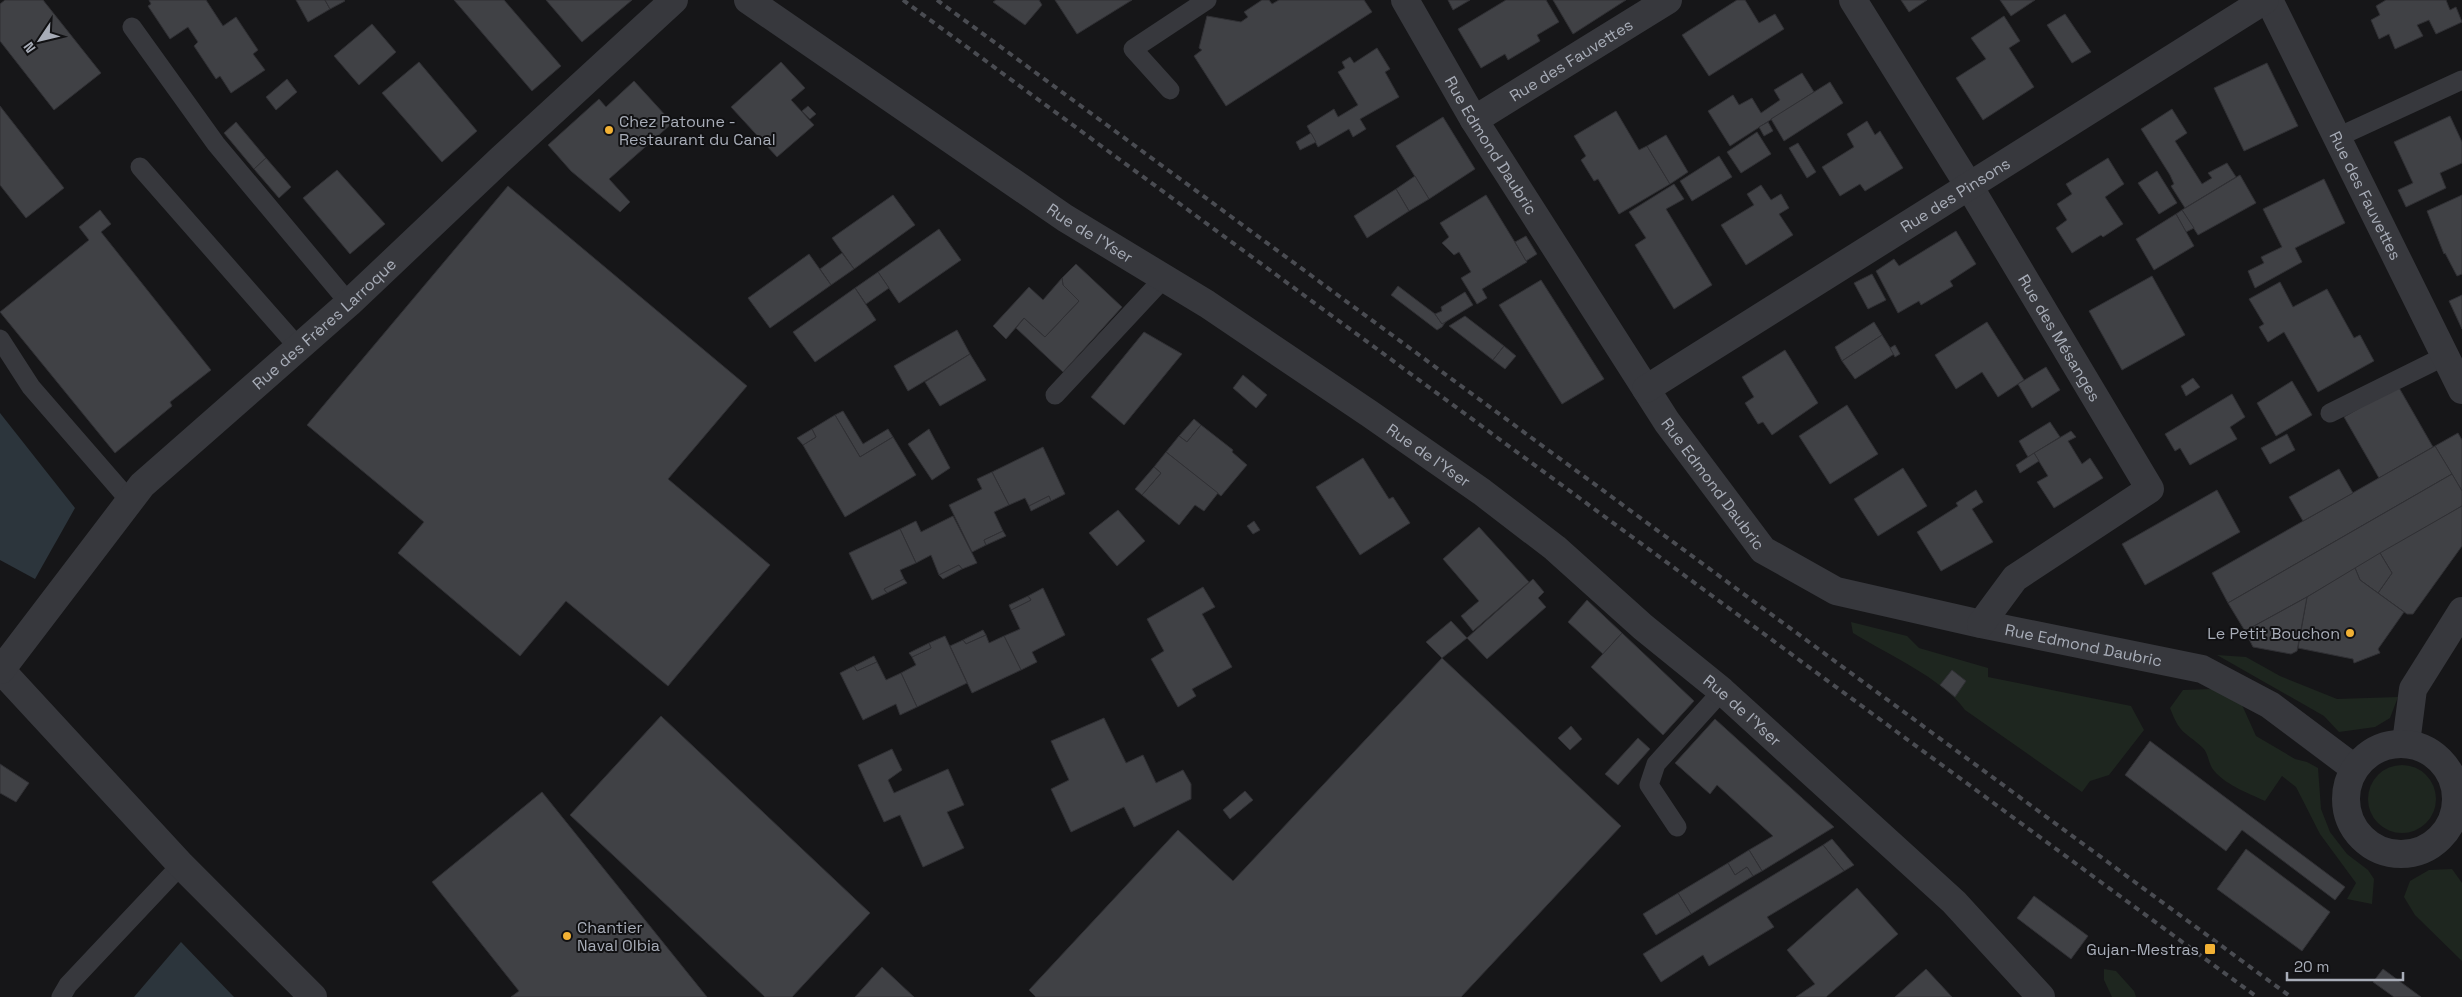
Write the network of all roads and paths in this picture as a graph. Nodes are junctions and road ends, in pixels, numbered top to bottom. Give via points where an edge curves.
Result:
1 (674, 0) edge
2 (748, 0) edge
3 (1207, 0) edge
4 (1405, 0) edge
5 (1668, 0) edge
6 (1853, 0) edge
7 (2265, 0) edge
8 (2270, 0) edge
9 (132, 26) dead end
10 (2462, 80) edge
11 (1170, 90) dead end
12 (1474, 120) junction
13 (2338, 137) junction
14 (140, 167) dead end
15 (1969, 186) junction
16 (1164, 278) junction
17 (349, 303) junction
18 (0, 338) edge
19 (299, 348) junction
20 (2445, 356) junction
21 (1646, 389) junction
22 (2462, 390) edge
23 (1054, 395) dead end
24 (2330, 412) dead end
25 (130, 501) junction
26 (2462, 611) edge
27 (1981, 624) junction
28 (1, 670) edge
29 (1722, 692) junction
30 (2406, 743) junction
31 (2354, 768) junction
32 (2459, 806) edge
33 (1676, 827) dead end
34 (2454, 837) edge
35 (181, 865) junction
36 (61, 997) edge
37 (313, 997) edge
38 (2041, 997) edge

1 - 17 street, Rue des Frères Larroque
2 - 16 street, Rue de l'Yser via 1064,218
3 - 11 lane via 1133,49
4 - 12 street, Rue Edmond Daubric
5 - 12 street, Rue des Fauvettes
6 - 15 street, Rue des Mésanges
7 - 15 street, Rue des Pinsons
8 - 13 street, Rue des Fauvettes
9 - 17 lane via 216,144
10 - 13 lane
12 - 21 street, Rue Edmond Daubric
13 - 20 street, Rue des Fauvettes
14 - 19 lane
15 - 21 street, Rue des Pinsons
15 - 27 street, Rue des Mésanges via 2150,489 2016,578
16 - 23 lane
16 - 29 street, Rue de l'Yser via 1482,492 1555,548
17 - 19 street, Rue des Frères Larroque
18 - 25 lane via 31,387
19 - 25 street, Rue des Frères Larroque via 142,485
20 - 22 street, Rue des Fauvettes
20 - 24 lane
21 - 27 street, Rue Edmond Daubric via 1763,550 1836,591
25 - 28 street, Rue des Frères Larroque
26 - 30 street via 2412,689
27 - 31 street, Rue Edmond Daubric via 2202,669 2270,705
28 - 35 street
29 - 33 lane via 1656,764 1649,785
29 - 38 street, Rue de l'Yser via 1954,902
30 - 31 street via 2376,748
30 - 32 street via 2438,757 2450,771
31 - 34 street via 2348,782 2348,814 2354,828 2377,849 2408,854
32 - 34 street
35 - 36 lane via 68,985
35 - 37 street

